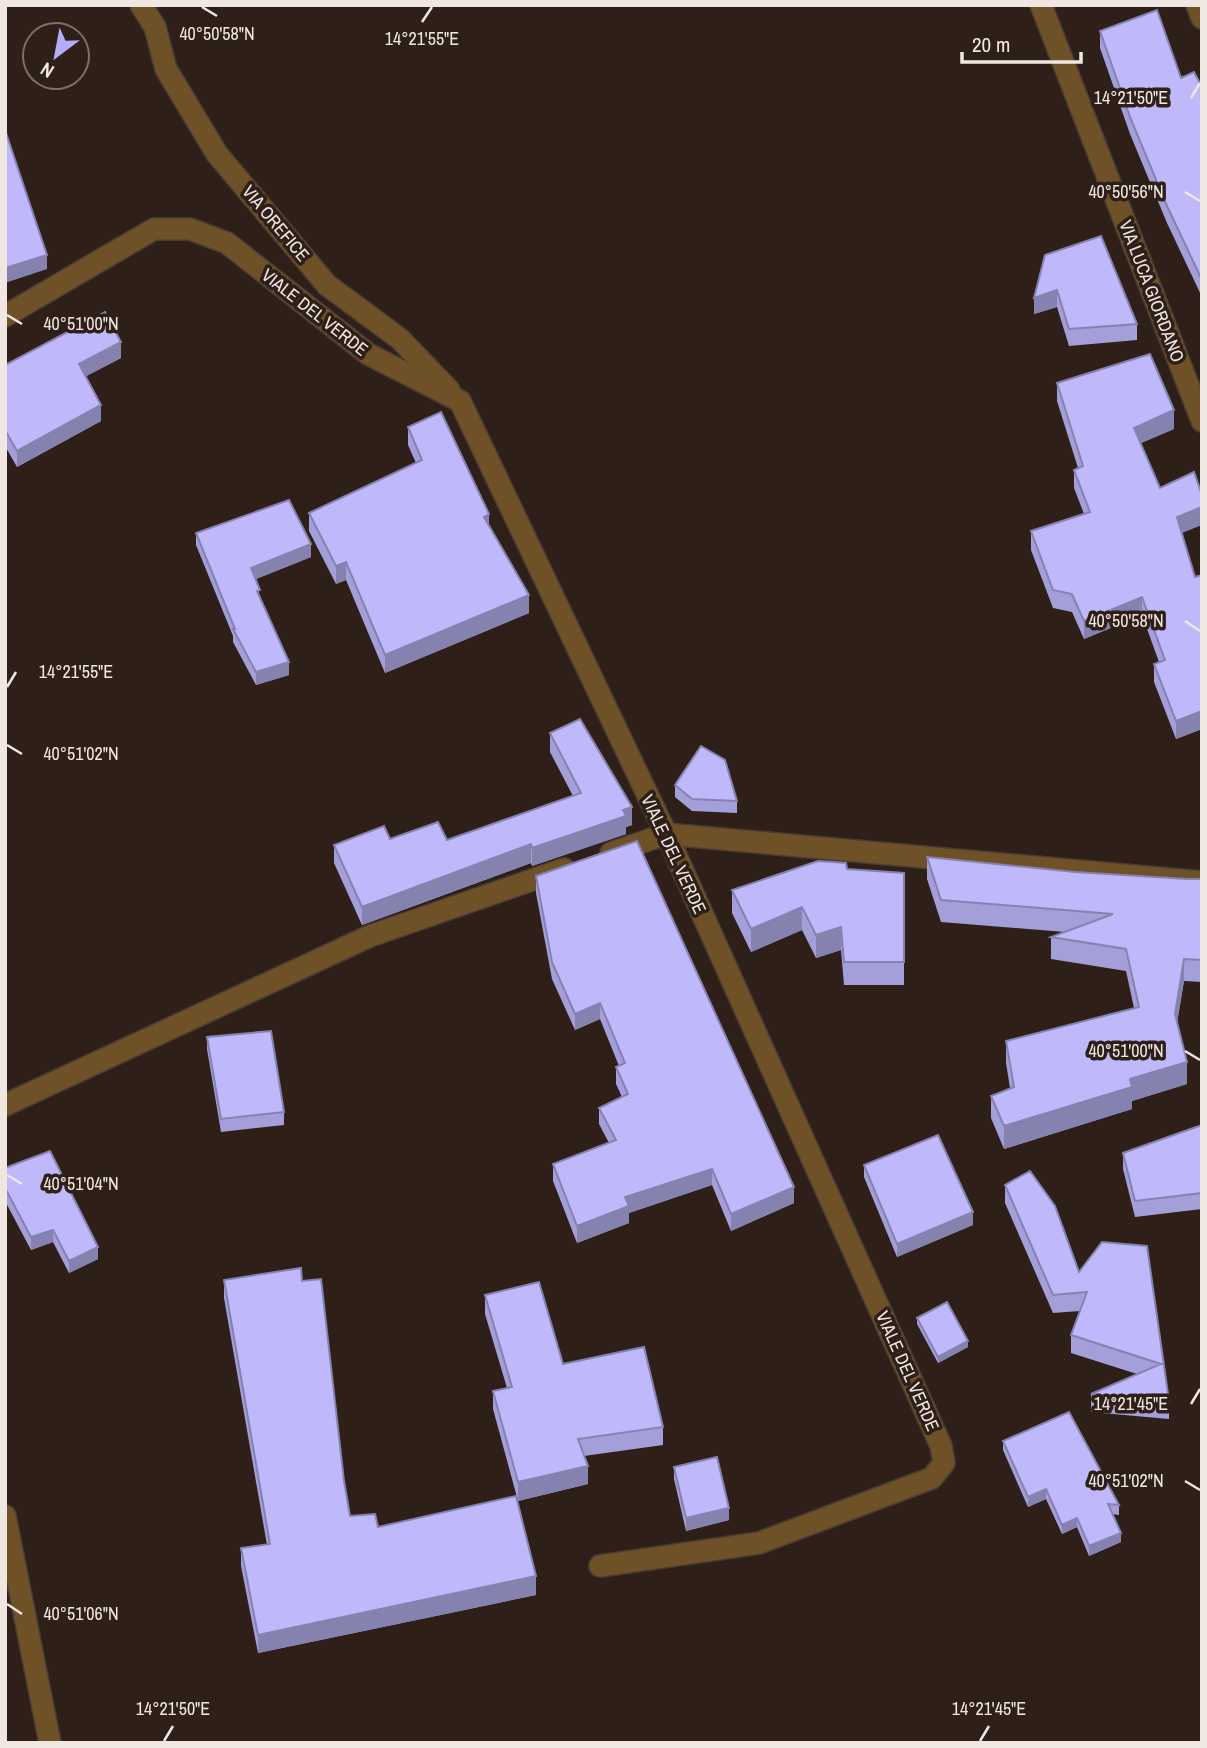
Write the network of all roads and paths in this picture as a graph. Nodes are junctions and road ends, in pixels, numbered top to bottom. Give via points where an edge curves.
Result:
1 (141, 5) edge
2 (1041, 5) edge
3 (1197, 5) edge
4 (1202, 18) edge
5 (5, 316) edge
6 (460, 401) junction
7 (1202, 421) edge
8 (666, 834) junction
9 (1202, 882) edge
10 (5, 1105) edge
11 (5, 1516) edge
12 (600, 1566) dead end
13 (50, 1743) edge

1 - 6 street, VIA OREFICE via 155,27 166,69 217,154 327,285 400,338
2 - 7 street, VIA LUCA GIORDANO
3 - 4 street
5 - 6 street, VIALE DEL VERDE via 154,229 190,229 227,243 368,354
6 - 8 street, VIALE DEL VERDE
8 - 9 street
8 - 10 street via 370,936
8 - 12 street, VIALE DEL VERDE via 941,1446 944,1463 932,1478 759,1543
11 - 13 street

